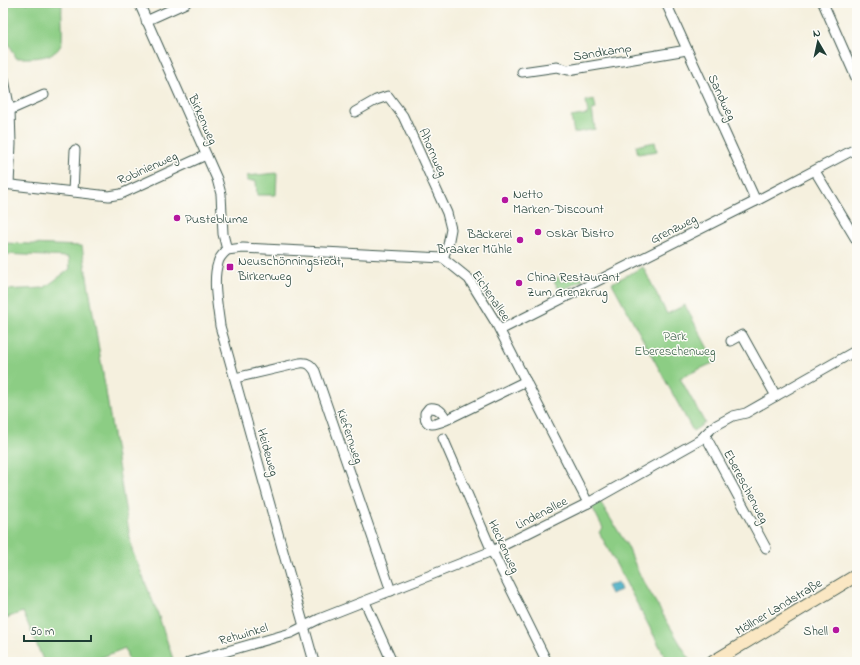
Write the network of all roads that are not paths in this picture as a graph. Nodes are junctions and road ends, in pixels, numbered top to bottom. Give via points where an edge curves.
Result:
1 (139, 3) edge
2 (186, 3) edge
3 (666, 3) edge
4 (823, 3) edge
5 (146, 21) junction
6 (687, 50) junction
7 (522, 72) dead end
8 (3, 74) edge
9 (857, 80) edge
10 (44, 95) dead end
11 (10, 110) junction
12 (355, 112) dead end
13 (857, 148) edge
14 (75, 150) dead end
15 (206, 155) junction
16 (815, 170) junction
17 (6, 184) edge
18 (73, 192) junction
19 (756, 201) junction
20 (857, 241) edge
21 (227, 250) junction
22 (443, 258) junction
23 (500, 330) junction
24 (731, 341) dead end
25 (857, 350) edge
26 (234, 378) junction
27 (526, 381) junction
28 (776, 396) junction
29 (446, 420) dead end
30 (705, 435) junction
31 (443, 438) dead end
32 (588, 503) junction
33 (766, 548) dead end
34 (492, 551) junction
35 (857, 575) edge
36 (391, 591) junction
37 (365, 602) junction
38 (304, 627) junction
39 (189, 662) edge
40 (314, 662) edge
41 (392, 662) edge
42 (548, 662) edge
43 (713, 662) edge

1 - 5 street, Birkenweg
2 - 5 street
3 - 6 street, Sandweg
4 - 9 street
5 - 15 street, Birkenweg
6 - 7 street, Sandkamp via 568,70 557,67
6 - 19 street, Sandweg
8 - 11 street, Robinienweg
10 - 11 street
11 - 17 street, Robinienweg via 11,144
12 - 22 street, Ahornweg via 388,96 403,116 447,213 451,229
13 - 16 street, Grenzweg
14 - 18 street
15 - 18 street, Robinienweg via 121,194 109,196
15 - 21 street, Birkenweg via 221,194 223,234
16 - 19 street, Grenzweg
16 - 20 street
17 - 18 street, Robinienweg
19 - 23 street, Grenzweg
21 - 22 street via 243,248
21 - 26 street, Heideweg via 221,256 215,275 220,326
22 - 23 street, Eichenallee via 469,278
23 - 27 street, Eichenallee
24 - 28 street via 742,336
25 - 28 street, Lindenallee
26 - 36 street, Kiefernweg via 305,362 316,371
26 - 38 street, Heideweg
27 - 29 street
27 - 32 street, Eichenallee
28 - 30 street, Lindenallee via 746,413 732,416 713,426
30 - 32 street, Lindenallee
30 - 33 street, Ebereschenweg
31 - 34 street, Heckenweg
32 - 34 street, Lindenallee
34 - 36 street, Lindenallee
34 - 42 street, Heckenweg
35 - 43 main road, Möllner Landstraße
36 - 37 street, Lindenallee
37 - 38 street, Lindenallee
37 - 41 street
38 - 39 street, Rehwinkel
38 - 40 street, Heideweg

